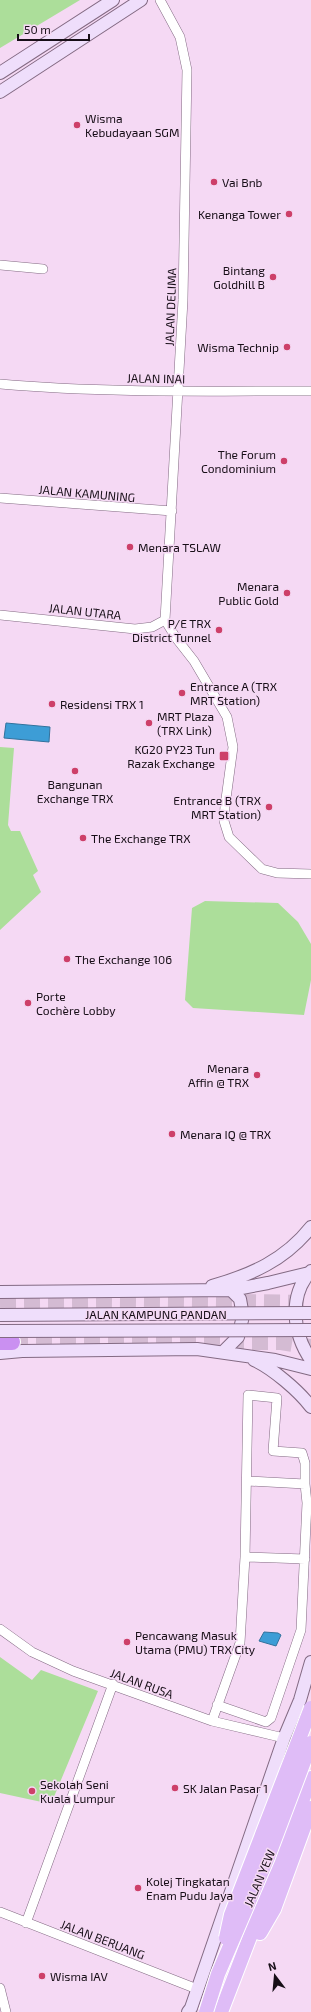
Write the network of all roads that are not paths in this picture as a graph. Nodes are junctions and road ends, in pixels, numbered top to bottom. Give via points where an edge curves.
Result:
1 (113, 0) edge
2 (141, 0) edge
3 (160, 0) edge
4 (0, 73) edge
5 (0, 92) edge
6 (0, 265) edge
7 (43, 269) dead end
8 (0, 384) edge
9 (179, 391) junction
10 (311, 391) edge
11 (0, 498) edge
12 (172, 512) junction
13 (0, 615) edge
14 (166, 620) junction
15 (311, 874) edge
16 (311, 1227) edge
17 (310, 1271) edge
18 (231, 1290) junction
19 (0, 1292) edge
20 (192, 1292) junction
21 (311, 1313) edge
22 (0, 1315) edge
23 (0, 1330) edge
24 (311, 1330) edge
25 (224, 1352) junction
26 (0, 1353) edge
27 (242, 1355) junction
28 (311, 1360) edge
29 (311, 1369) edge
30 (311, 1407) edge
31 (247, 1481) junction
32 (304, 1484) junction
33 (246, 1556) junction
34 (305, 1559) junction
35 (0, 1629) edge
36 (311, 1662) edge
37 (113, 1684) junction
38 (218, 1705) junction
39 (311, 1708) edge
40 (292, 1720) junction
41 (212, 1721) junction
42 (284, 1738) junction
43 (309, 1746) edge
44 (311, 1778) edge
45 (311, 1808) edge
46 (0, 1912) edge
47 (26, 1923) junction
48 (218, 1974) junction
49 (0, 1988) edge
50 (197, 1989) junction
51 (222, 2010) edge
52 (6, 2012) edge
53 (188, 2012) edge
54 (206, 2012) edge

1 - 4 main road
2 - 5 main road
3 - 9 street, JALAN DELIMA via 180,37 187,70 186,207
6 - 7 street
8 - 9 street, JALAN INAI
9 - 10 street, JALAN INAI
9 - 12 street, JALAN DELIMA
11 - 12 street, JALAN KAMUNING
12 - 14 street, JALAN DELIMA
13 - 14 street, JALAN UTARA via 136,629 152,627
14 - 15 street via 194,661 227,718 233,747 224,821 229,837 262,868 277,873
16 - 20 main road via 272,1263 244,1277
17 - 18 main road
17 - 28 main road via 299,1290 295,1309 302,1344
18 - 20 main road
18 - 25 main road via 240,1299 243,1316 238,1337
19 - 20 main road
21 - 22 main road, JALAN KAMPUNG PANDAN, bridge
23 - 24 main road, JALAN KAMPUNG PANDAN, bridge
25 - 26 main road via 198,1349 134,1349
25 - 27 main road
27 - 29 main road
27 - 30 main road via 263,1364
31 - 32 street
31 - 32 street via 248,1395 277,1398 273,1451 302,1453 305,1463
31 - 33 street
32 - 34 street via 307,1503
33 - 34 street
33 - 38 street via 240,1642
34 - 38 street via 301,1630 271,1718 266,1722
35 - 37 street, JALAN RUSA via 32,1652 73,1671
36 - 40 main road
37 - 41 street, JALAN RUSA
37 - 47 street
38 - 41 street
39 - 48 main road, bridge via 231,1915
40 - 42 main road
40 - 43 main road via 295,1733
41 - 42 street, JALAN RUSA
42 - 43 main road
42 - 50 main road
43 - 48 main road, JALAN YEW, bridge via 268,1857
44 - 51 main road, JALAN YEW
45 - 51 main road via 274,1908
46 - 47 street, JALAN BERUANG
47 - 50 street, JALAN BERUANG
48 - 54 main road, JALAN YEW, bridge
49 - 52 street
50 - 53 main road

